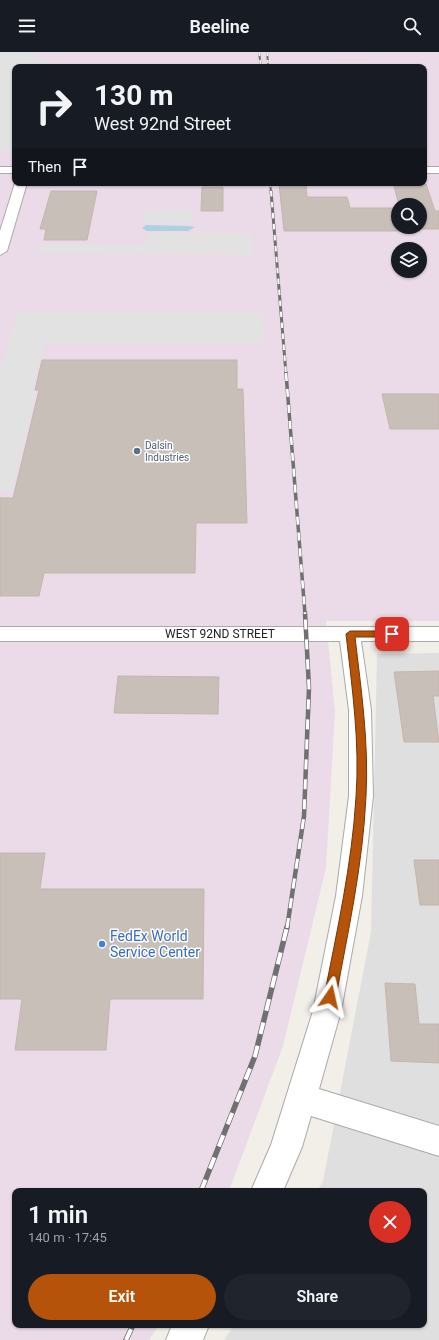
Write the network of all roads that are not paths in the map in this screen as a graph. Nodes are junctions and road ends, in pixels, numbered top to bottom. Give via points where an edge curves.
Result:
1 (0, 170) edge
2 (12, 170) edge
3 (427, 170) edge
4 (439, 170) edge
5 (21, 186) edge
6 (0, 251) edge
7 (0, 634) edge
8 (350, 634) junction
9 (439, 634) edge
10 (301, 1098) junction
11 (439, 1141) edge
12 (267, 1188) edge
13 (190, 1328) edge
14 (183, 1340) edge

1 - 2 street
3 - 4 street
5 - 6 street
7 - 8 street, WEST 92ND STREET
8 - 9 street, WEST 92ND STREET
8 - 10 street via 360,710 361,796 350,896 327,1011
10 - 11 street
10 - 12 street via 286,1147
13 - 14 street

